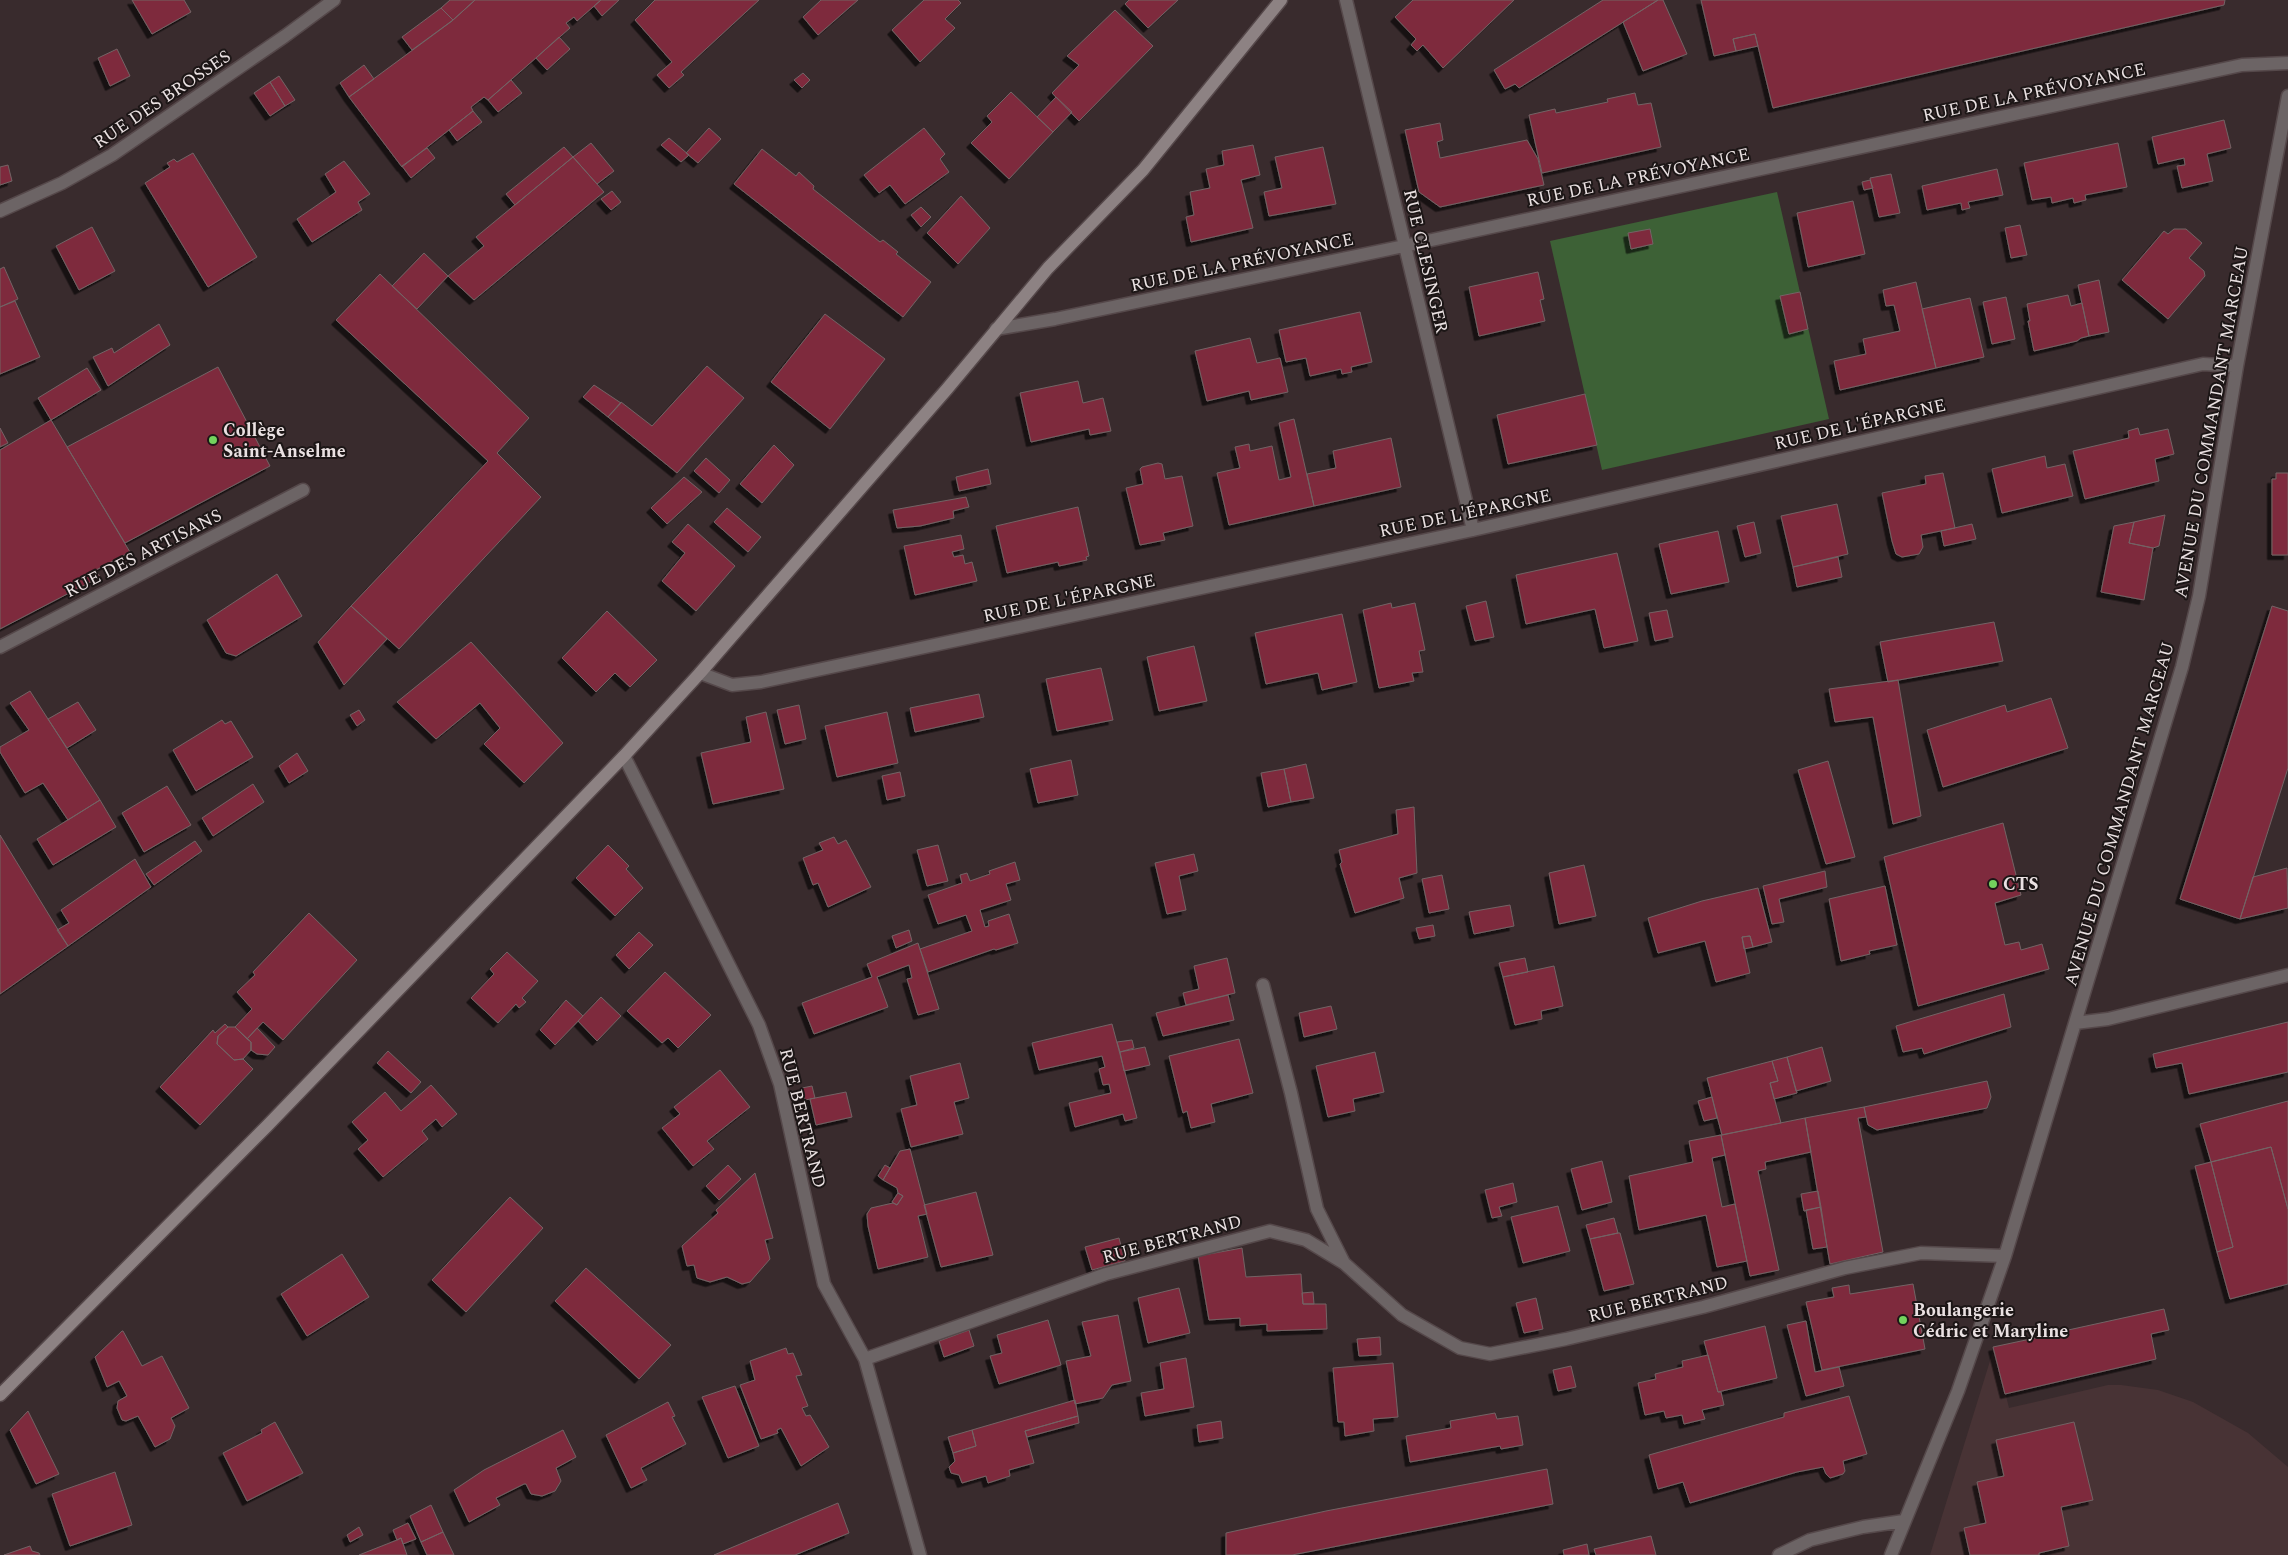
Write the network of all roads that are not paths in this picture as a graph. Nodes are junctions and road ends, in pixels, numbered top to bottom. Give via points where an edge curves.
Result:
1 (334, 0) edge
2 (1281, 0) edge
3 (1346, 0) edge
4 (2288, 63) edge
5 (2288, 96) edge
6 (0, 211) edge
7 (1404, 246) junction
8 (996, 329) junction
9 (2237, 366) junction
10 (302, 490) dead end
11 (1473, 530) junction
12 (0, 647) edge
13 (700, 673) junction
14 (624, 756) junction
15 (2288, 976) edge
16 (1263, 985) dead end
17 (2075, 1023) junction
18 (2005, 1256) junction
19 (1344, 1263) junction
20 (865, 1359) junction
21 (0, 1395) edge
22 (1904, 1521) junction
23 (920, 1555) edge
24 (1779, 1555) edge
25 (1891, 1555) edge

1 - 6 street, RUE DES BROSSES via 112,155 62,183
2 - 8 street via 1143,170 1048,268
3 - 7 street, RUE CLESINGER
4 - 7 street, RUE DE LA PRÉVOYANCE via 2242,64
5 - 9 street, AVENUE DU COMMANDANT MARCEAU
7 - 8 street, RUE DE LA PRÉVOYANCE
7 - 11 street, RUE CLESINGER
8 - 13 street
9 - 11 street, RUE DE L'ÉPARGNE via 2203,364
9 - 17 street, AVENUE DU COMMANDANT MARCEAU via 2199,596 2182,667
10 - 12 street, RUE DES ARTISANS
11 - 13 street, RUE DE L'ÉPARGNE via 761,682 732,686
13 - 14 street
14 - 20 street, RUE BERTRAND via 759,1025 780,1084 824,1284
14 - 21 street via 274,1119
15 - 17 street via 2108,1020
16 - 19 street, RUE BERTRAND via 1317,1209
17 - 18 street, AVENUE DU COMMANDANT MARCEAU
18 - 19 street, RUE BERTRAND via 1921,1253 1845,1268 1676,1314 1490,1354 1460,1348 1402,1315
18 - 22 street, AVENUE DU COMMANDANT MARCEAU via 1958,1391
19 - 20 street, RUE BERTRAND via 1306,1240 1270,1231 1106,1274
20 - 23 street, RUE BERTRAND
22 - 24 street via 1810,1540
22 - 25 street, AVENUE DU COMMANDANT MARCEAU

